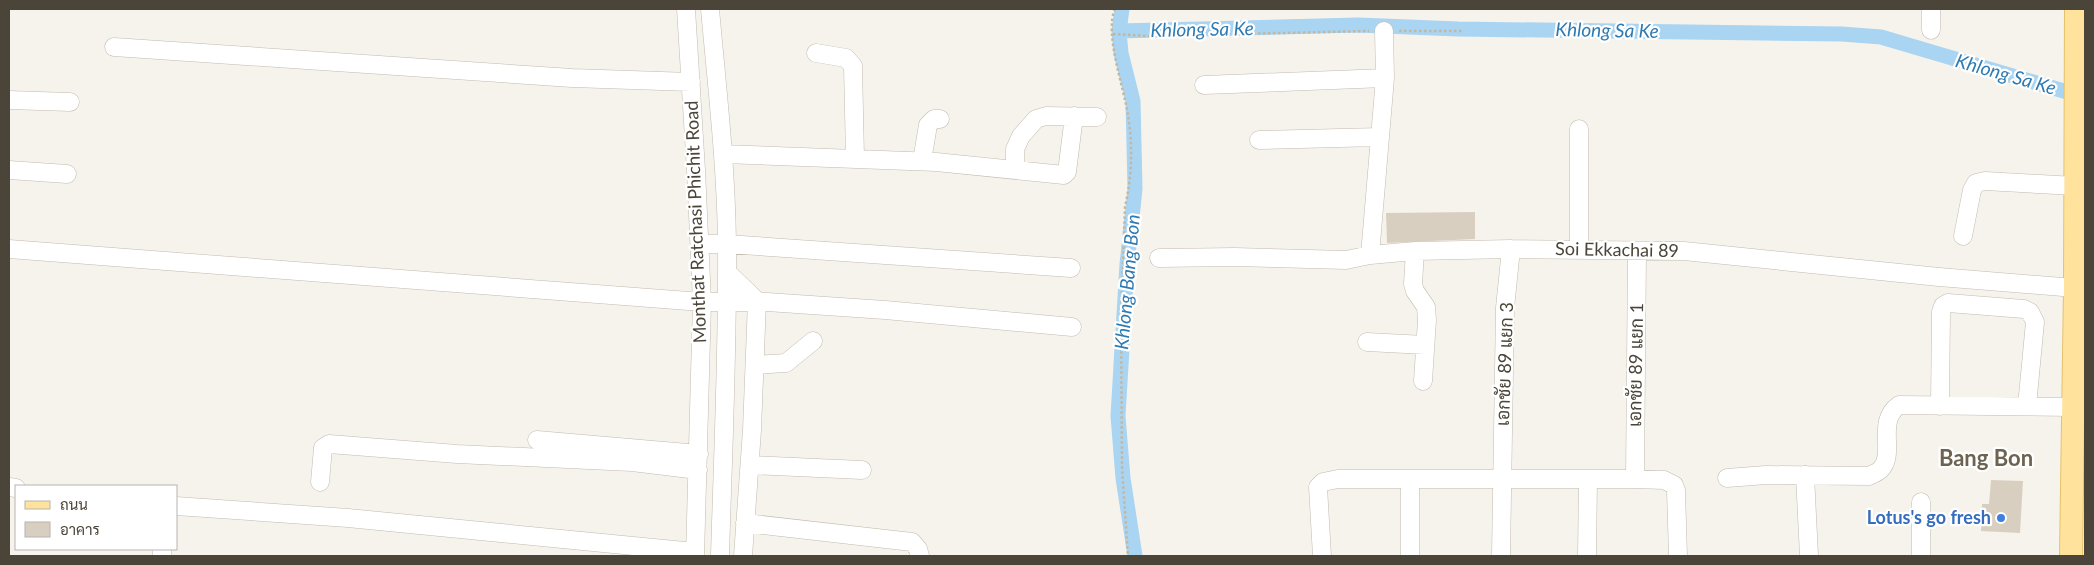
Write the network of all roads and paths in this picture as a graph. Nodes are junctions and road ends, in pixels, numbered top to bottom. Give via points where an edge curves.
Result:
1 (686, 9) edge
2 (710, 9) edge
3 (1116, 9) edge
4 (1931, 9) edge
5 (2076, 9) edge
6 (1931, 30) dead end
7 (1384, 31) junction
8 (1463, 31) dead end
9 (1113, 34) junction
10 (114, 47) dead end
11 (816, 53) dead end
12 (1385, 78) junction
13 (691, 82) junction
14 (1204, 85) dead end
15 (9, 100) edge
16 (70, 102) dead end
17 (1074, 116) junction
18 (1097, 117) dead end
19 (940, 119) dead end
20 (1579, 129) dead end
21 (1380, 138) junction
22 (1259, 140) dead end
23 (855, 158) junction
24 (724, 161) junction
25 (922, 161) junction
26 (9, 170) edge
27 (696, 170) junction
28 (1015, 170) junction
29 (67, 174) dead end
30 (2075, 186) junction
31 (1964, 236) dead end
32 (700, 244) junction
33 (727, 244) junction
34 (9, 249) edge
35 (1511, 249) junction
36 (1578, 250) junction
37 (1415, 251) junction
38 (1637, 251) junction
39 (1370, 255) junction
40 (1159, 258) dead end
41 (1071, 268) dead end
42 (727, 272) junction
43 (2075, 288) junction
44 (757, 301) junction
45 (702, 302) junction
46 (727, 303) junction
47 (1072, 327) dead end
48 (813, 341) dead end
49 (1367, 342) dead end
50 (1426, 345) junction
51 (756, 365) junction
52 (1423, 381) dead end
53 (1940, 406) junction
54 (2027, 406) junction
55 (2074, 407) junction
56 (538, 440) dead end
57 (698, 462) junction
58 (750, 465) junction
59 (862, 470) dead end
60 (1805, 475) junction
61 (1635, 478) junction
62 (1727, 478) dead end
63 (1588, 479) junction
64 (1410, 480) junction
65 (1502, 480) junction
66 (320, 482) dead end
67 (1921, 502) dead end
68 (178, 506) edge
69 (745, 523) junction
70 (695, 554) edge
71 (720, 556) edge
72 (743, 556) edge
73 (920, 556) edge
74 (1128, 556) edge
75 (1322, 556) edge
76 (1410, 556) edge
77 (1501, 556) edge
78 (1587, 556) edge
79 (1678, 556) edge
80 (1809, 556) edge
81 (1921, 556) edge
82 (2071, 556) edge

1 - 13 street, Monthat Ratchasi Phichit Road
2 - 24 street, Monthat Ratchasi Phichit Road
3 - 9 path via 1112,19
4 - 6 street
5 - 30 main road
7 - 8 path
7 - 9 path
7 - 12 street
9 - 74 path via 1128,113 1131,150 1129,190 1124,206 1121,320 1122,467
10 - 13 street via 572,78
11 - 23 street via 846,58 853,66
12 - 14 street
12 - 21 street
13 - 27 street, Monthat Ratchasi Phichit Road
15 - 16 street
17 - 18 street
17 - 28 street via 1046,116 1028,126 1015,149
17 - 28 street via 1066,174
19 - 25 street via 928,124
20 - 36 street
21 - 22 street
21 - 39 street
23 - 24 street
23 - 25 street
24 - 27 street
24 - 33 street, Monthat Ratchasi Phichit Road
25 - 28 street
26 - 29 street
27 - 32 street, Monthat Ratchasi Phichit Road
30 - 31 street via 1976,182
30 - 43 main road
32 - 33 street
32 - 45 street, Monthat Ratchasi Phichit Road
33 - 41 street
33 - 42 street, Monthat Ratchasi Phichit Road
34 - 45 street
35 - 36 street, Soi Ekkachai 89
35 - 37 street, Soi Ekkachai 89
35 - 65 street, เอกชัย 89 แยก 3 via 1505,308
36 - 38 street, Soi Ekkachai 89
37 - 39 street, Soi Ekkachai 89
37 - 50 street via 1413,284 1426,307
38 - 43 street, Soi Ekkachai 89 via 1707,252
38 - 61 street, เอกชัย 89 แยก 1
39 - 40 street, Soi Ekkachai 89 via 1346,260
42 - 44 street, Monthat Ratchasi Phichit Road
42 - 46 street, Monthat Ratchasi Phichit Road
43 - 55 main road
44 - 46 street
44 - 47 street
44 - 51 street
45 - 46 street
45 - 57 street, Monthat Ratchasi Phichit Road
46 - 71 street, Monthat Ratchasi Phichit Road
48 - 51 street via 786,363
49 - 50 street
50 - 52 street
51 - 58 street
53 - 54 street
53 - 54 street via 1941,312 1948,303 2030,312 2036,322
53 - 60 street via 1899,405 1892,410 1887,419 1885,461 1880,470 1869,476
54 - 55 street
55 - 82 main road
56 - 57 street
57 - 66 street via 458,454 329,444 323,448
57 - 70 street, Monthat Ratchasi Phichit Road
58 - 59 street
58 - 69 street
60 - 62 street
60 - 80 street
61 - 63 street
61 - 79 street via 1664,480 1674,485
63 - 65 street
63 - 78 street
64 - 65 street
64 - 75 street via 1338,479 1320,484 1318,519
64 - 76 street
65 - 77 street, เอกชัย 89 แยก 3
67 - 81 street
68 - 70 street via 348,518
69 - 72 street
69 - 73 street via 912,542

